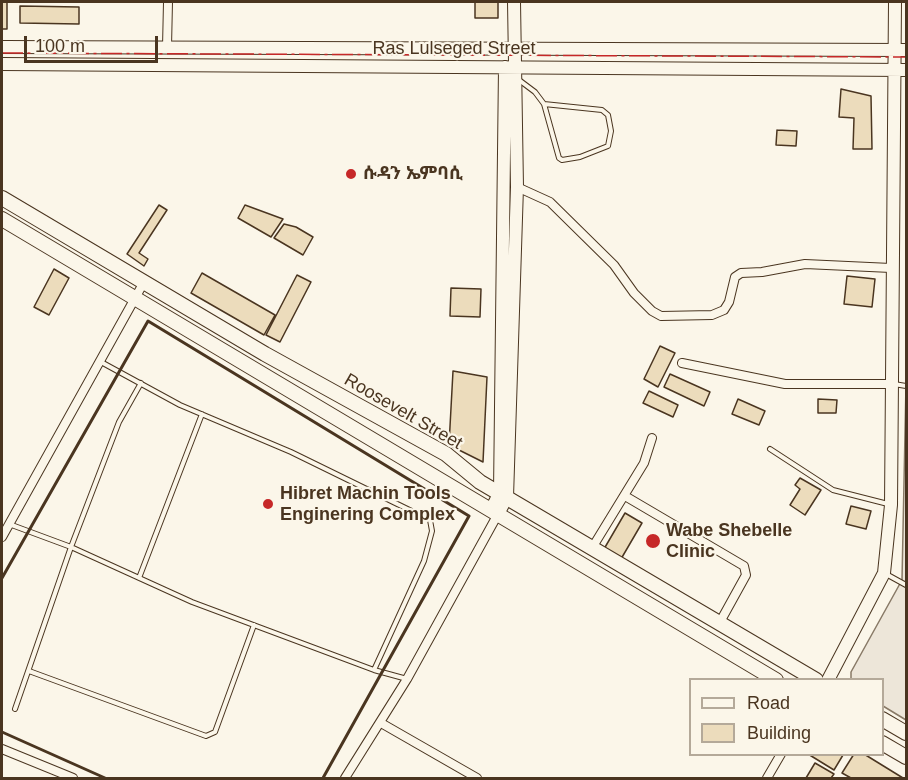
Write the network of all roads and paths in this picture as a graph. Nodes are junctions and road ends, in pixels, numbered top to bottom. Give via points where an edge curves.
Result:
1 (168, 2) edge
2 (514, 2) edge
3 (895, 2) edge
4 (6, 47) edge
5 (170, 47) junction
6 (515, 50) junction
7 (901, 50) edge
8 (656, 51) junction
9 (753, 51) junction
10 (6, 64) edge
11 (174, 65) junction
12 (656, 68) junction
13 (753, 69) junction
14 (513, 70) junction
15 (900, 70) edge
16 (544, 104) junction
17 (517, 187) junction
18 (2, 198) edge
19 (2, 219) edge
20 (43, 223) junction
21 (33, 239) junction
22 (891, 268) junction
23 (144, 282) junction
24 (135, 299) junction
25 (100, 361) junction
26 (682, 363) dead end
27 (141, 384) junction
28 (893, 384) junction
29 (906, 386) edge
30 (202, 414) junction
31 (652, 438) dead end
32 (770, 449) dead end
33 (504, 494) junction
34 (625, 496) junction
35 (891, 505) junction
36 (494, 512) junction
37 (8, 524) junction
38 (2, 537) edge
39 (71, 546) junction
40 (592, 548) junction
41 (884, 573) junction
42 (139, 578) junction
43 (906, 585) edge
44 (657, 586) junction
45 (647, 602) junction
46 (720, 622) junction
47 (254, 626) junction
48 (374, 670) junction
49 (29, 671) junction
50 (773, 678) edge
51 (813, 678) edge
52 (829, 678) edge
53 (406, 679) junction
54 (15, 709) dead end
55 (884, 720) edge
56 (381, 723) junction
57 (906, 733) edge
58 (884, 744) edge
59 (2, 749) edge
60 (780, 756) edge
61 (906, 757) edge
62 (73, 778) edge
63 (345, 778) edge
64 (477, 778) edge
65 (766, 778) edge

1 - 5 street
2 - 6 street
3 - 7 street
4 - 5 street, Ras Lulseged Street
4 - 10 street
5 - 6 street, Ras Lulseged Street
5 - 11 street
6 - 8 street, Ras Lulseged Street
6 - 14 street
7 - 9 street, Ras Lulseged Street
7 - 15 street
8 - 9 street, Ras Lulseged Street
8 - 12 street
9 - 13 street
10 - 11 street, Ras Lulseged Street
11 - 14 street, Ras Lulseged Street
12 - 13 street, Ras Lulseged Street
12 - 14 street, Ras Lulseged Street
13 - 15 street, Ras Lulseged Street
14 - 16 lane
14 - 17 street
14 - 33 street
15 - 22 street
16 - 16 lane via 562,160 609,146 608,115 602,110
17 - 22 street via 550,202 614,265 634,293 661,316 712,315 724,310 735,277 745,272 805,264
17 - 33 street
18 - 20 main road, Roosevelt Street
19 - 21 main road, Roosevelt Street
20 - 21 main road
20 - 23 main road, Roosevelt Street
21 - 24 main road, Roosevelt Street
22 - 28 street
23 - 24 street
23 - 33 main road, Roosevelt Street via 274,360 446,454 480,482
24 - 25 street
24 - 36 main road, Roosevelt Street
25 - 27 lane
25 - 37 street
26 - 28 street via 785,384
27 - 30 lane
27 - 39 lane via 119,422
28 - 29 lane
28 - 35 street
30 - 42 lane
30 - 48 lane via 291,452 430,520 432,531 423,561
31 - 34 street via 644,463
32 - 35 lane via 833,490
33 - 36 street
33 - 40 main road, Roosevelt Street
34 - 40 street
34 - 46 street via 744,566 746,575
35 - 41 street
36 - 45 main road, Roosevelt Street
36 - 53 street
37 - 38 street
37 - 39 lane
39 - 42 lane
39 - 49 lane
40 - 44 main road, Roosevelt Street
41 - 43 lane
41 - 52 street
42 - 47 lane
44 - 45 main road
44 - 46 main road, Roosevelt Street
45 - 50 main road, Roosevelt Street
46 - 51 main road, Roosevelt Street
47 - 48 lane
47 - 49 lane via 215,732 206,736
48 - 53 lane
49 - 54 lane
53 - 56 street
55 - 57 main road
56 - 63 street
56 - 64 street
58 - 61 main road
59 - 62 street
60 - 65 street

